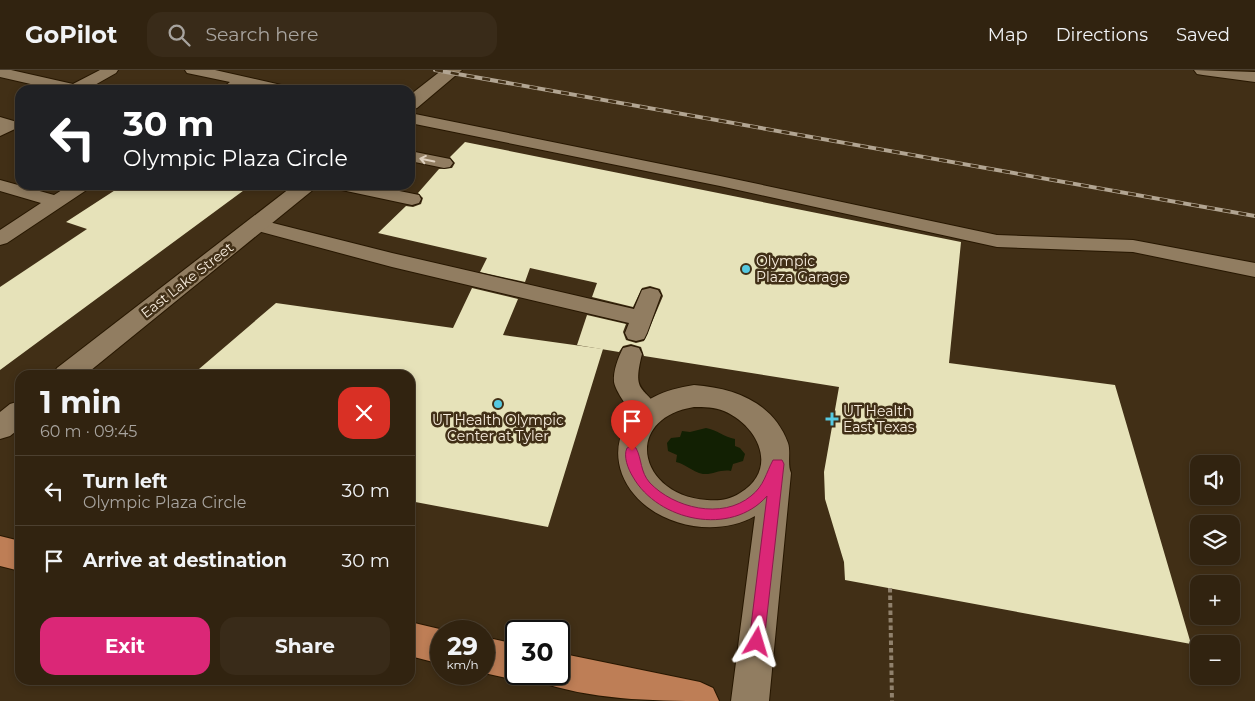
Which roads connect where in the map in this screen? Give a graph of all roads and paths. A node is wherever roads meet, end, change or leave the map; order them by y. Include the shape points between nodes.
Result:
1 (111, 70) edge
2 (192, 70) edge
3 (453, 70) edge
4 (1203, 70) edge
5 (0, 72) edge
6 (1255, 77) edge
7 (243, 80) junction
8 (54, 85) edge
9 (84, 85) edge
10 (236, 85) edge
11 (264, 85) edge
12 (415, 100) edge
13 (415, 119) edge
14 (415, 157) edge
15 (444, 163) dead end
16 (0, 185) edge
17 (15, 189) edge
18 (17, 190) edge
19 (75, 190) edge
20 (301, 190) edge
21 (368, 190) edge
22 (412, 199) dead end
23 (57, 202) junction
24 (257, 225) junction
25 (0, 239) edge
26 (1255, 270) edge
27 (650, 296) dead end
28 (636, 335) junction
29 (73, 370) edge
30 (650, 415) junction
31 (15, 416) edge
32 (0, 428) edge
33 (777, 464) junction
34 (0, 551) edge
35 (15, 555) edge
36 (890, 588) dead end
37 (415, 640) edge
38 (430, 644) edge
39 (570, 673) edge
40 (700, 701) edge
41 (750, 701) edge
42 (892, 701) edge

1 - 9 lane
2 - 7 lane
3 - 12 street
4 - 6 street
5 - 8 lane
7 - 10 lane
7 - 11 lane
13 - 26 lane via 997,240 1133,246
15 -> 14 lane
16 - 17 lane
18 - 23 lane
19 - 23 lane
20 - 24 street, East Lake Street
21 - 22 lane
23 - 25 lane
24 - 28 lane via 392,260
24 - 29 street, East Lake Street
27 - 28 lane
28 - 30 lane via 625,383
30 - 33 street via 675,400 694,396 715,397 734,403 752,413 767,428 775,446
30 - 33 street via 635,434 632,451 635,469 644,486 662,501 684,511 710,514 735,511 756,500 765,490
31 - 32 street
33 - 41 street
34 - 35 main road
36 - 42 path
37 - 38 main road
39 - 40 main road

